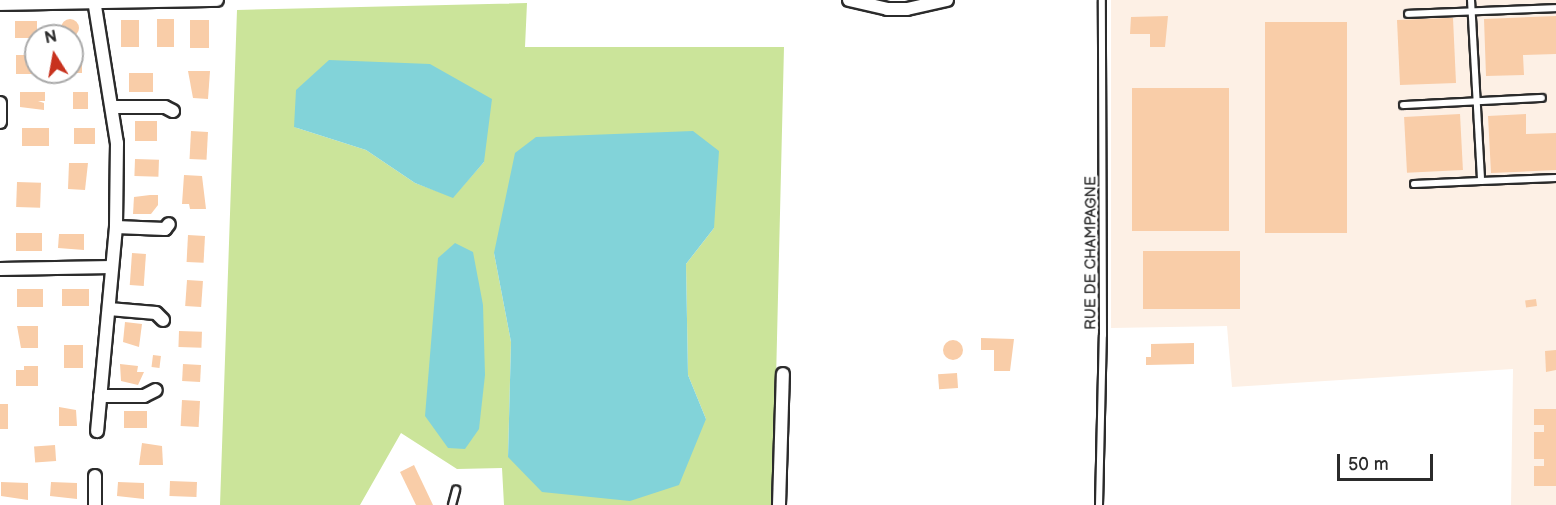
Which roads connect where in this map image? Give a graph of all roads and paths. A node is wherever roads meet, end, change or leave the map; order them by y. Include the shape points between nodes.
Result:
1 (218, 0) edge
2 (849, 0) edge
3 (947, 0) edge
4 (1102, 0) edge
5 (1471, 0) edge
6 (94, 1) edge
7 (0, 4) edge
8 (1556, 8) edge
9 (1472, 12) junction
10 (1408, 14) dead end
11 (1542, 98) dead end
12 (1476, 101) junction
13 (0, 103) edge
14 (1403, 105) dead end
15 (113, 108) junction
16 (173, 111) dead end
17 (0, 122) edge
18 (1556, 178) edge
19 (1481, 181) junction
20 (1413, 184) dead end
21 (169, 224) dead end
22 (116, 226) junction
23 (112, 267) junction
24 (0, 270) edge
25 (109, 309) junction
26 (163, 320) dead end
27 (783, 374) dead end
28 (156, 390) dead end
29 (100, 396) junction
30 (97, 431) dead end
31 (95, 476) dead end
32 (456, 490) dead end
33 (94, 505) edge
34 (452, 505) edge
35 (779, 505) edge
36 (1099, 505) edge

1 - 6 street
2 - 3 street via 897,9
4 - 36 lane, RUE DE CHAMPAGNE
5 - 9 lane
6 - 7 street
6 - 15 street
8 - 9 lane
9 - 10 lane
9 - 12 lane
11 - 12 lane
12 - 14 lane
12 - 19 lane
13 - 17 street
15 - 16 street via 165,107
15 - 22 street via 117,143
18 - 19 lane
19 - 20 lane
21 - 22 street via 165,229
22 - 23 street
23 - 24 street
23 - 25 street
25 - 26 street via 156,313
25 - 29 street
27 - 35 street
28 - 29 street via 144,396
29 - 30 street
31 - 33 street
32 - 34 lane

